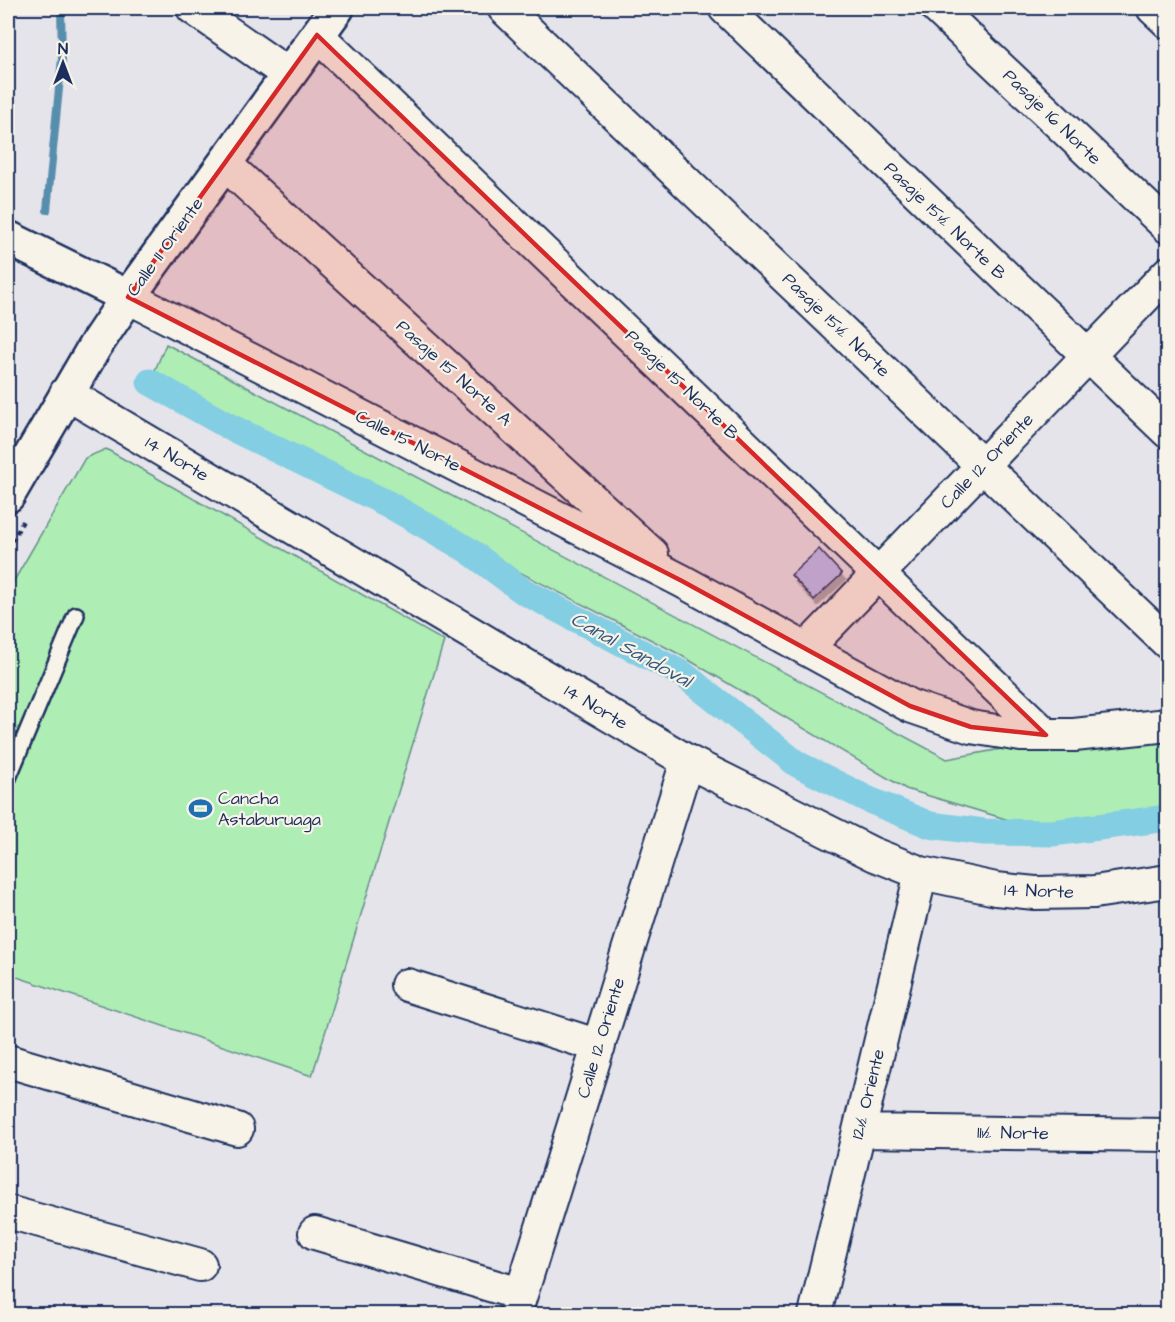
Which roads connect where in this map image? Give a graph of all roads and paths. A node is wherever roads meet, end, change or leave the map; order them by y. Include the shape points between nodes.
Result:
1 (193, 8) edge
2 (337, 8) edge
3 (504, 8) edge
4 (725, 8) edge
5 (937, 8) edge
6 (1153, 8) edge
7 (1167, 22) edge
8 (317, 35) junction
9 (289, 75) junction
10 (225, 165) junction
11 (1167, 227) edge
12 (8, 238) edge
13 (1167, 273) edge
14 (128, 297) junction
15 (1087, 358) junction
16 (66, 393) junction
17 (1167, 432) edge
18 (982, 466) junction
19 (8, 495) edge
20 (878, 574) junction
21 (682, 582) junction
22 (76, 615) dead end
23 (1162, 628) edge
24 (806, 649) junction
25 (1167, 725) edge
26 (1046, 735) junction
27 (687, 761) junction
28 (8, 778) edge
29 (921, 873) junction
30 (1167, 881) edge
31 (407, 985) dead end
32 (599, 1046) junction
33 (8, 1061) edge
34 (237, 1129) dead end
35 (859, 1131) junction
36 (1167, 1135) edge
37 (8, 1212) edge
38 (315, 1233) dead end
39 (200, 1265) dead end
40 (517, 1304) edge
41 (815, 1314) edge

1 - 9 street
2 - 8 main road, Calle 11 Oriente
3 - 18 street, Pasaje 15½ Norte
4 - 15 street, Pasaje 15½ Norte B
5 - 11 street, Pasaje 16 Norte
6 - 7 street
8 - 9 main road, Calle 11 Oriente
8 - 20 street, Pasaje 15 Norte B
9 - 10 main road, Calle 11 Oriente
10 - 14 main road, Calle 11 Oriente
10 - 21 street, Pasaje 15 Norte A
12 - 14 main road, Calle 15 Norte
13 - 15 street, Calle 12 Oriente
14 - 16 main road, Calle 11 Oriente
14 - 21 street, Calle 15 Norte
15 - 17 street, Pasaje 15½ Norte B
15 - 18 street, Calle 12 Oriente
16 - 19 main road, Calle 11 Oriente
16 - 27 street, 14 Norte
18 - 20 street, Calle 12 Oriente
18 - 23 street, Pasaje 15½ Norte
20 - 24 street, Calle 12 Oriente
20 - 26 street, Pasaje 15 Norte B
21 - 24 street, Calle 15 Norte
22 - 28 lane
24 - 26 street, Calle 15 Norte via 910,706 940,718 996,732
25 - 26 street, Calle 15 Norte
27 - 29 street, 14 Norte via 820,829
27 - 32 street, Calle 12 Oriente
29 - 30 street, 14 Norte via 958,883 1035,893 1094,892
29 - 35 street, 12½ Oriente
31 - 32 street
32 - 40 street, Calle 12 Oriente
33 - 34 street
35 - 36 street, 11½ Norte
35 - 41 street, 12½ Oriente
37 - 39 street
38 - 40 street

